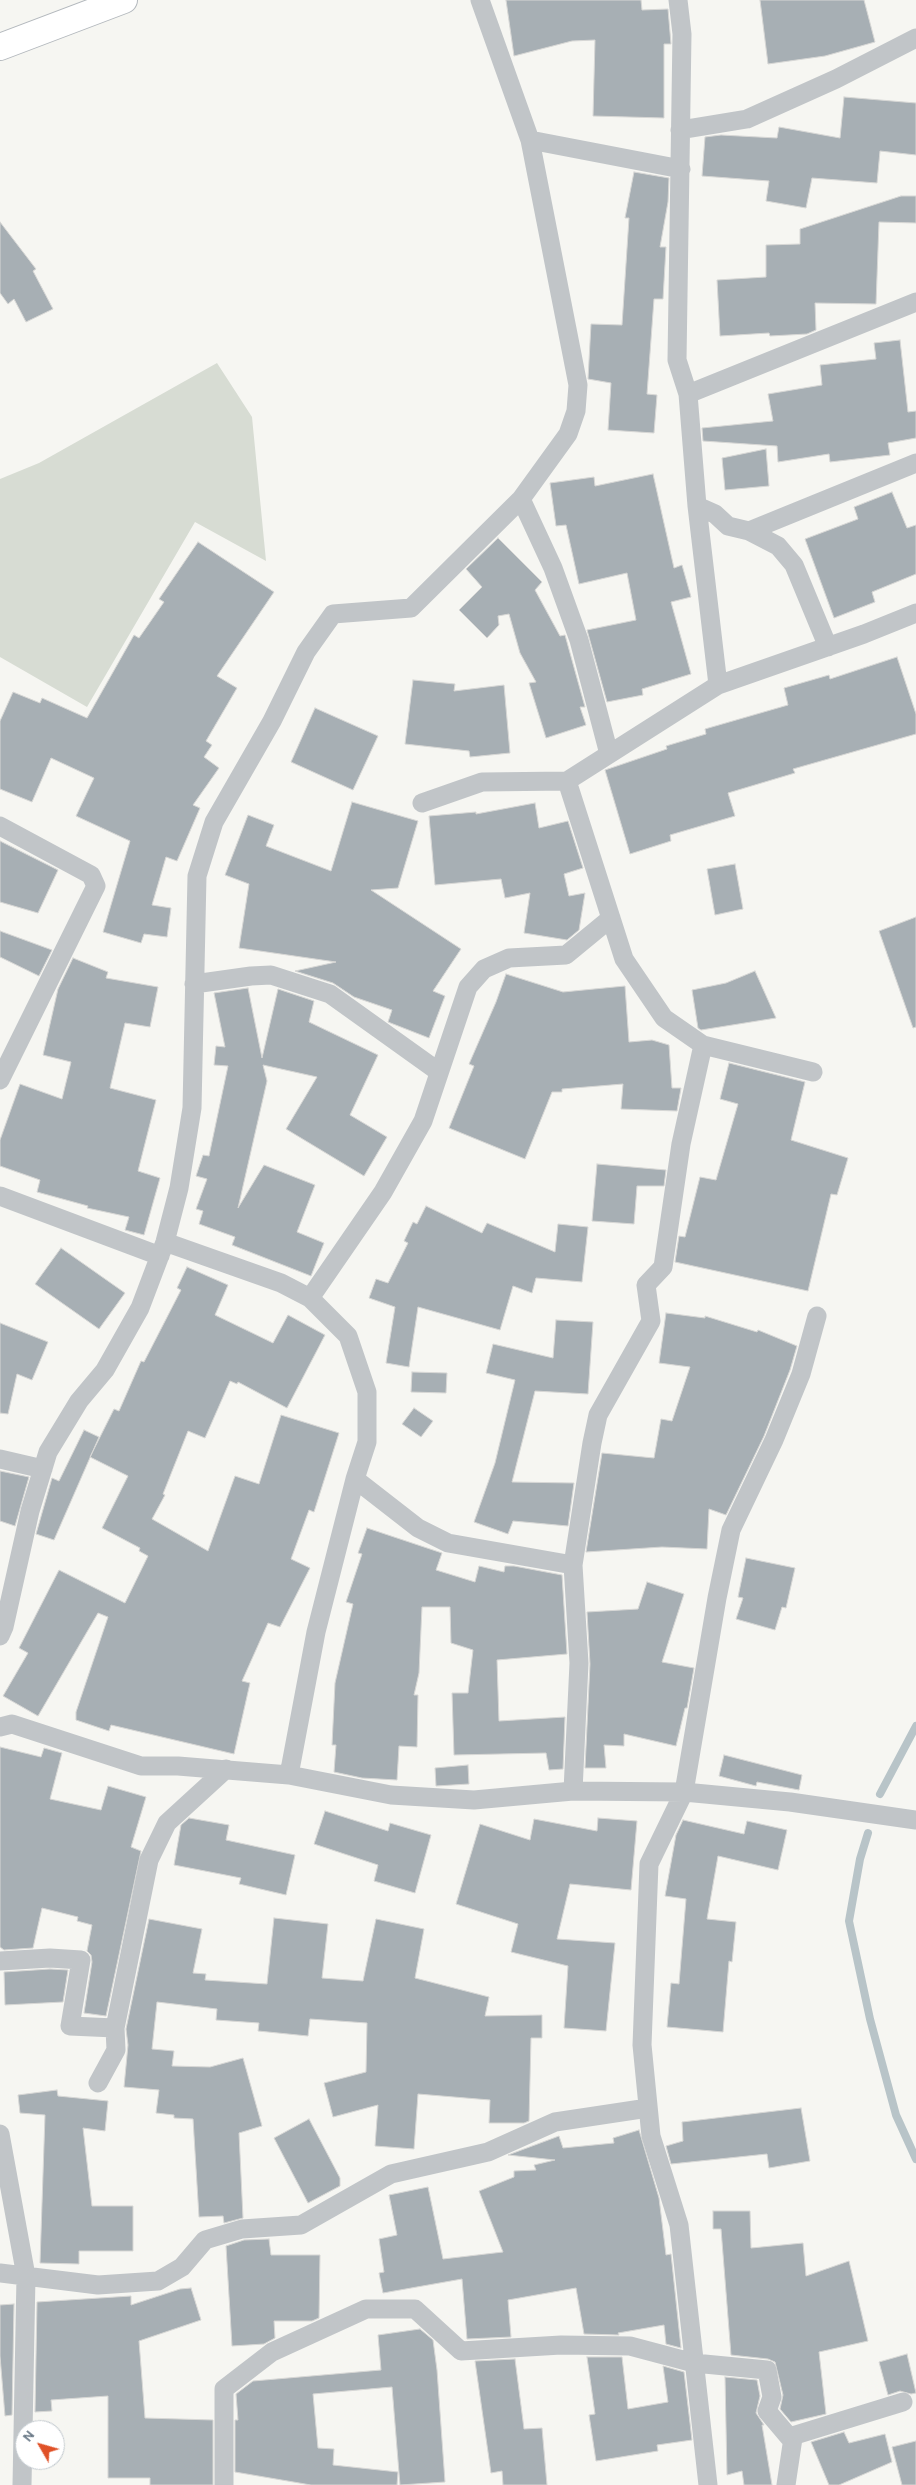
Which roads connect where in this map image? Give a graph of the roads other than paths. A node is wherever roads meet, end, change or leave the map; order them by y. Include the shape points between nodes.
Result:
1 (124, 0) edge
2 (480, 0) edge
3 (678, 0) edge
4 (916, 38) edge
5 (0, 47) edge
6 (680, 130) junction
7 (530, 140) junction
8 (681, 169) junction
9 (916, 302) edge
10 (688, 394) junction
11 (916, 462) edge
12 (521, 499) junction
13 (697, 506) junction
14 (749, 531) junction
15 (916, 613) edge
16 (828, 647) junction
17 (718, 686) junction
18 (609, 754) junction
19 (567, 781) junction
20 (422, 803) dead end
21 (0, 826) edge
22 (610, 918) junction
23 (194, 984) junction
24 (703, 1045) junction
25 (439, 1072) junction
26 (813, 1072) dead end
27 (0, 1080) edge
28 (0, 1196) edge
29 (163, 1249) junction
30 (310, 1298) junction
31 (817, 1316) dead end
32 (0, 1459) edge
33 (43, 1469) junction
34 (355, 1479) junction
35 (573, 1565) junction
36 (0, 1636) edge
37 (0, 1727) edge
38 (226, 1770) junction
39 (289, 1774) junction
40 (573, 1792) junction
41 (684, 1792) junction
42 (916, 1820) edge
43 (0, 1961) edge
44 (115, 2028) junction
45 (98, 2084) dead end
46 (648, 2108) junction
47 (0, 2134) edge
48 (0, 2272) edge
49 (26, 2276) junction
50 (694, 2363) junction
51 (903, 2402) dead end
52 (789, 2437) junction
53 (22, 2485) edge
54 (224, 2485) edge
55 (708, 2485) edge
56 (786, 2485) edge

1 - 5 main road
2 - 7 street
3 - 6 street via 682,34
4 - 6 street via 747,119
6 - 8 street
7 - 8 street
7 - 12 street via 578,385 576,411 568,434
8 - 10 street via 678,360
9 - 10 street
10 - 13 street
11 - 14 street
12 - 18 street via 553,568 578,640
12 - 23 street via 411,608 333,614 306,652 272,721 214,822 197,876
13 - 14 street via 715,514 728,526
13 - 17 street
14 - 16 street via 778,546 794,564
15 - 16 street
16 - 17 street
17 - 18 street
18 - 19 street
19 - 20 street via 482,782
19 - 22 street
21 - 27 street via 91,875 96,886
22 - 24 street via 624,959 664,1018
22 - 25 street via 566,955 509,958 484,969 468,987
23 - 25 street via 271,975 330,994
23 - 29 street via 192,1108 179,1188
24 - 26 street
24 - 35 street via 681,1144 663,1267 646,1285 651,1321 598,1415
25 - 30 street via 423,1121 383,1192
28 - 29 street
29 - 30 street via 282,1283
29 - 33 street via 135,1316 105,1370 79,1401 48,1452
30 - 34 street via 348,1336 367,1392 367,1442
31 - 41 street via 801,1374 731,1530 716,1598
32 - 33 street
33 - 36 street
34 - 35 street via 418,1528 448,1543
34 - 39 street via 316,1632
35 - 40 street via 579,1663
37 - 38 street via 12,1724 141,1766
38 - 39 street
38 - 44 street via 167,1823 149,1860
39 - 40 street via 391,1795 465,1800
40 - 41 street
41 - 42 street via 790,1802
41 - 46 street via 649,1864 642,2045
43 - 44 street via 81,1960 70,2026
44 - 45 street via 116,2050
46 - 49 street via 555,2122 488,2152 391,2174 301,2225 242,2229 205,2240 182,2267 158,2281 98,2284
46 - 50 street via 651,2136 678,2225
47 - 49 street
48 - 49 street
49 - 53 street
50 - 52 street via 767,2370 772,2397 767,2411
50 - 54 street via 630,2346 561,2345 461,2351 415,2309 366,2309 272,2352 224,2389
50 - 55 street
51 - 52 street
52 - 56 street via 792,2438

